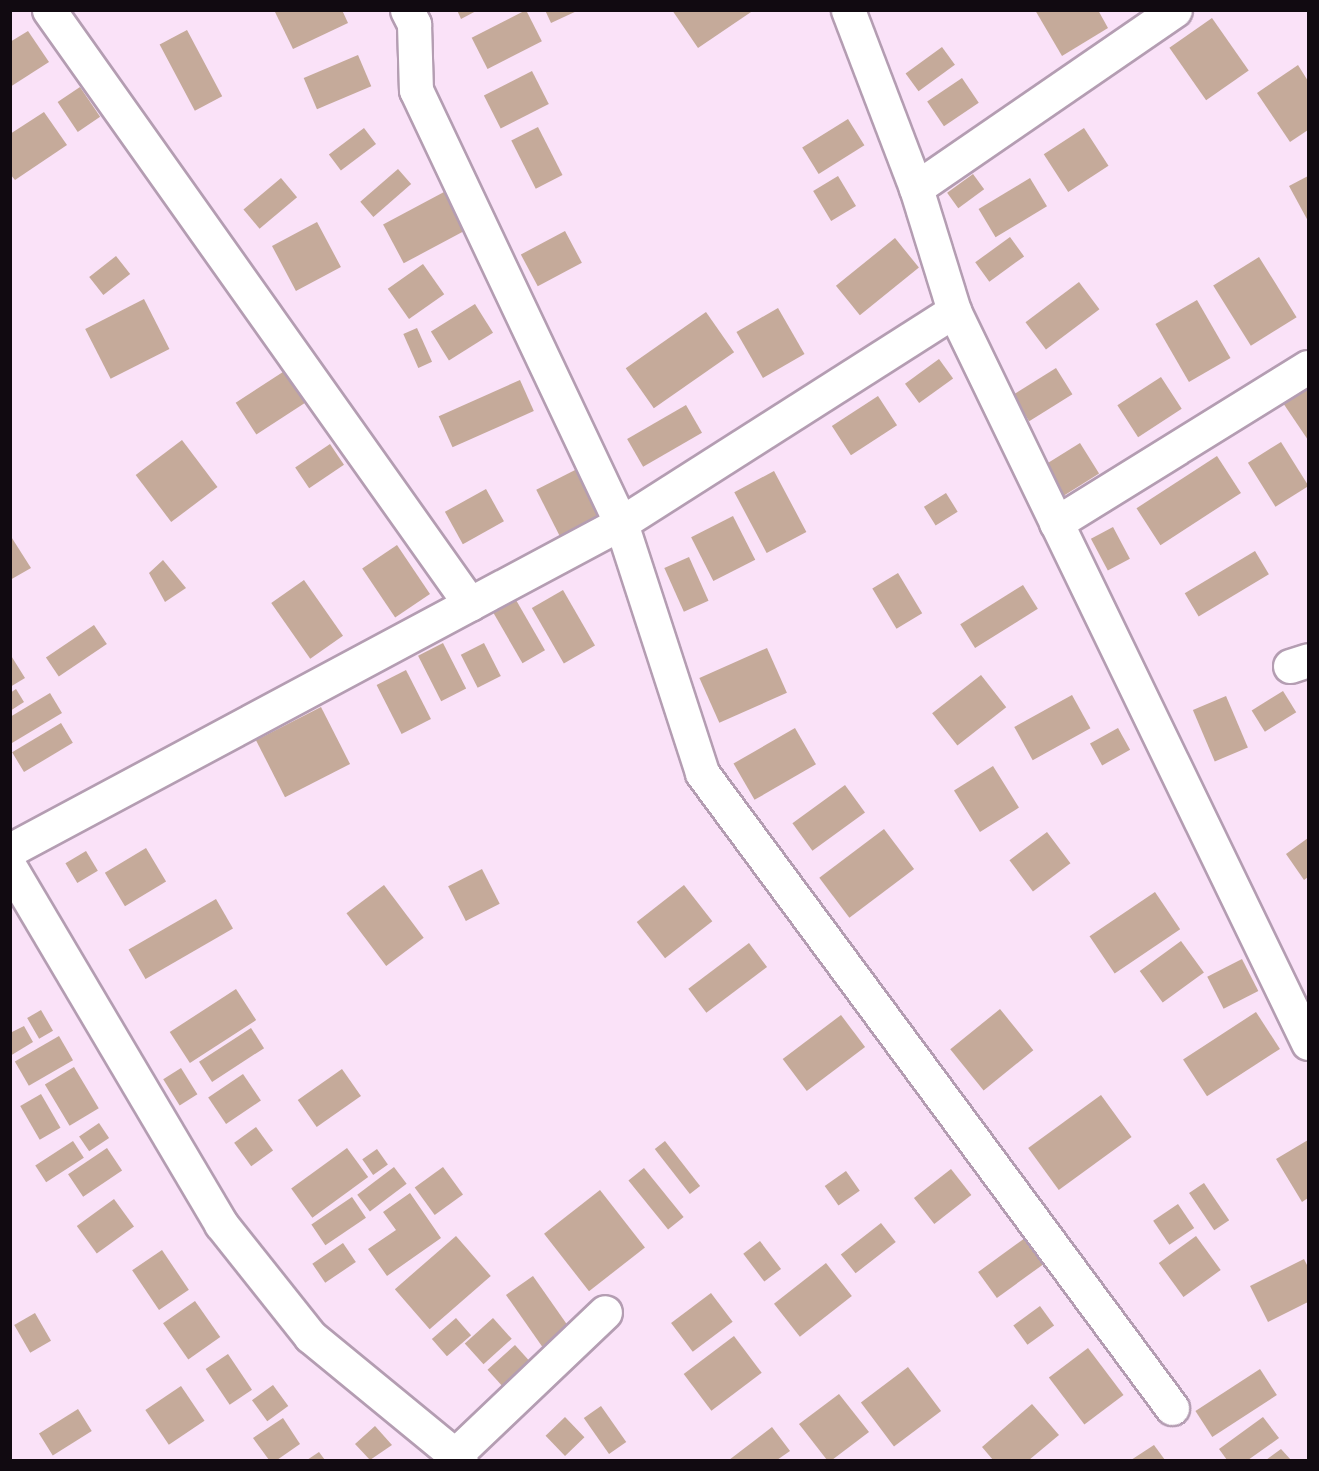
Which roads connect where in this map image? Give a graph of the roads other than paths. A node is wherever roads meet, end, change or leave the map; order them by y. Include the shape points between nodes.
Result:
1 (49, 10) edge
2 (407, 10) edge
3 (848, 10) edge
4 (1175, 10) edge
5 (916, 188) junction
6 (954, 311) junction
7 (1308, 367) edge
8 (621, 523) junction
9 (1056, 523) junction
10 (470, 604) junction
11 (10, 850) edge
12 (10, 867) edge
13 (1308, 1043) edge
14 (605, 1312) dead end
15 (1172, 1408) dead end
16 (458, 1458) edge

1 - 10 street
2 - 8 street via 414,24 416,90
3 - 5 street
4 - 5 street
5 - 6 street
6 - 8 street
6 - 9 street
7 - 9 street
8 - 10 street
8 - 15 street via 702,773
9 - 13 street
10 - 11 street
12 - 16 street via 221,1224 310,1336
14 - 16 street

